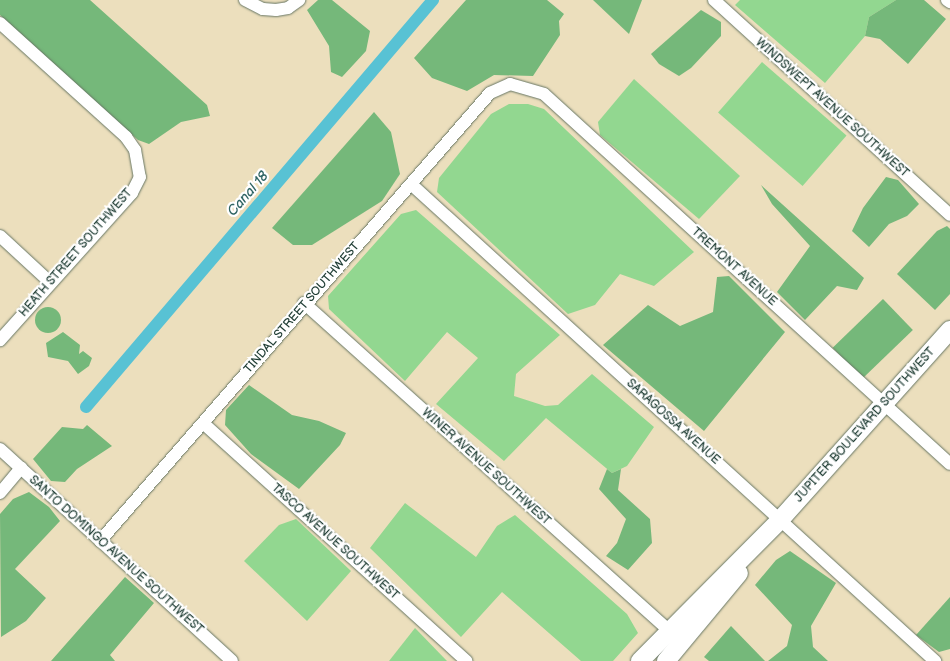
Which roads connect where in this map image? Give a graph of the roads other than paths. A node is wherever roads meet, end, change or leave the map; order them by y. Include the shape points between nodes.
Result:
1 (245, 0) edge
2 (299, 0) edge
3 (714, 0) edge
4 (0, 23) edge
5 (510, 84) joint
6 (411, 184) junction
7 (950, 216) edge
8 (0, 236) edge
9 (51, 283) junction
10 (304, 303) junction
11 (950, 330) edge
12 (0, 340) edge
13 (884, 403) junction
14 (203, 423) junction
15 (0, 449) edge
16 (950, 464) edge
17 (21, 468) junction
18 (0, 493) edge
19 (780, 520) junction
20 (100, 541) junction
21 (669, 630) junction
22 (232, 661) edge
23 (466, 661) edge
24 (640, 661) edge
25 (666, 661) edge
26 (935, 661) edge

1 - 2 street via 263,9 276,10 288,8
3 - 7 street, WINDSWEPT AVENUE SOUTHWEST
4 - 9 street, HEATH STREET SOUTHWEST via 126,137 138,160 140,177 132,193
5 - 6 street, TINDAL STREET SOUTHWEST via 490,92
5 - 13 street, TREMONT AVENUE via 544,94
6 - 10 street, TINDAL STREET SOUTHWEST
6 - 19 street, SARAGOSSA AVENUE
8 - 9 street
9 - 12 street, HEATH STREET SOUTHWEST
10 - 14 street, TINDAL STREET SOUTHWEST
10 - 21 street, WINER AVENUE SOUTHWEST
11 - 13 street, JUPITER BOULEVARD SOUTHWEST
13 - 16 street, TREMONT AVENUE
13 - 19 street, JUPITER BOULEVARD SOUTHWEST
14 - 20 street, TINDAL STREET SOUTHWEST
14 - 23 street, TASCO AVENUE SOUTHWEST
15 - 17 street, SANTO DOMINGO AVENUE SOUTHWEST
17 - 18 street
17 - 20 street, SANTO DOMINGO AVENUE SOUTHWEST
19 - 21 street, JUPITER BOULEVARD SOUTHWEST
19 - 25 street, JUPITER BOULEVARD SOUTHWEST via 718,601
19 - 26 street, SARAGOSSA AVENUE
20 - 22 street, SANTO DOMINGO AVENUE SOUTHWEST
21 - 24 street, JUPITER BOULEVARD SOUTHWEST

